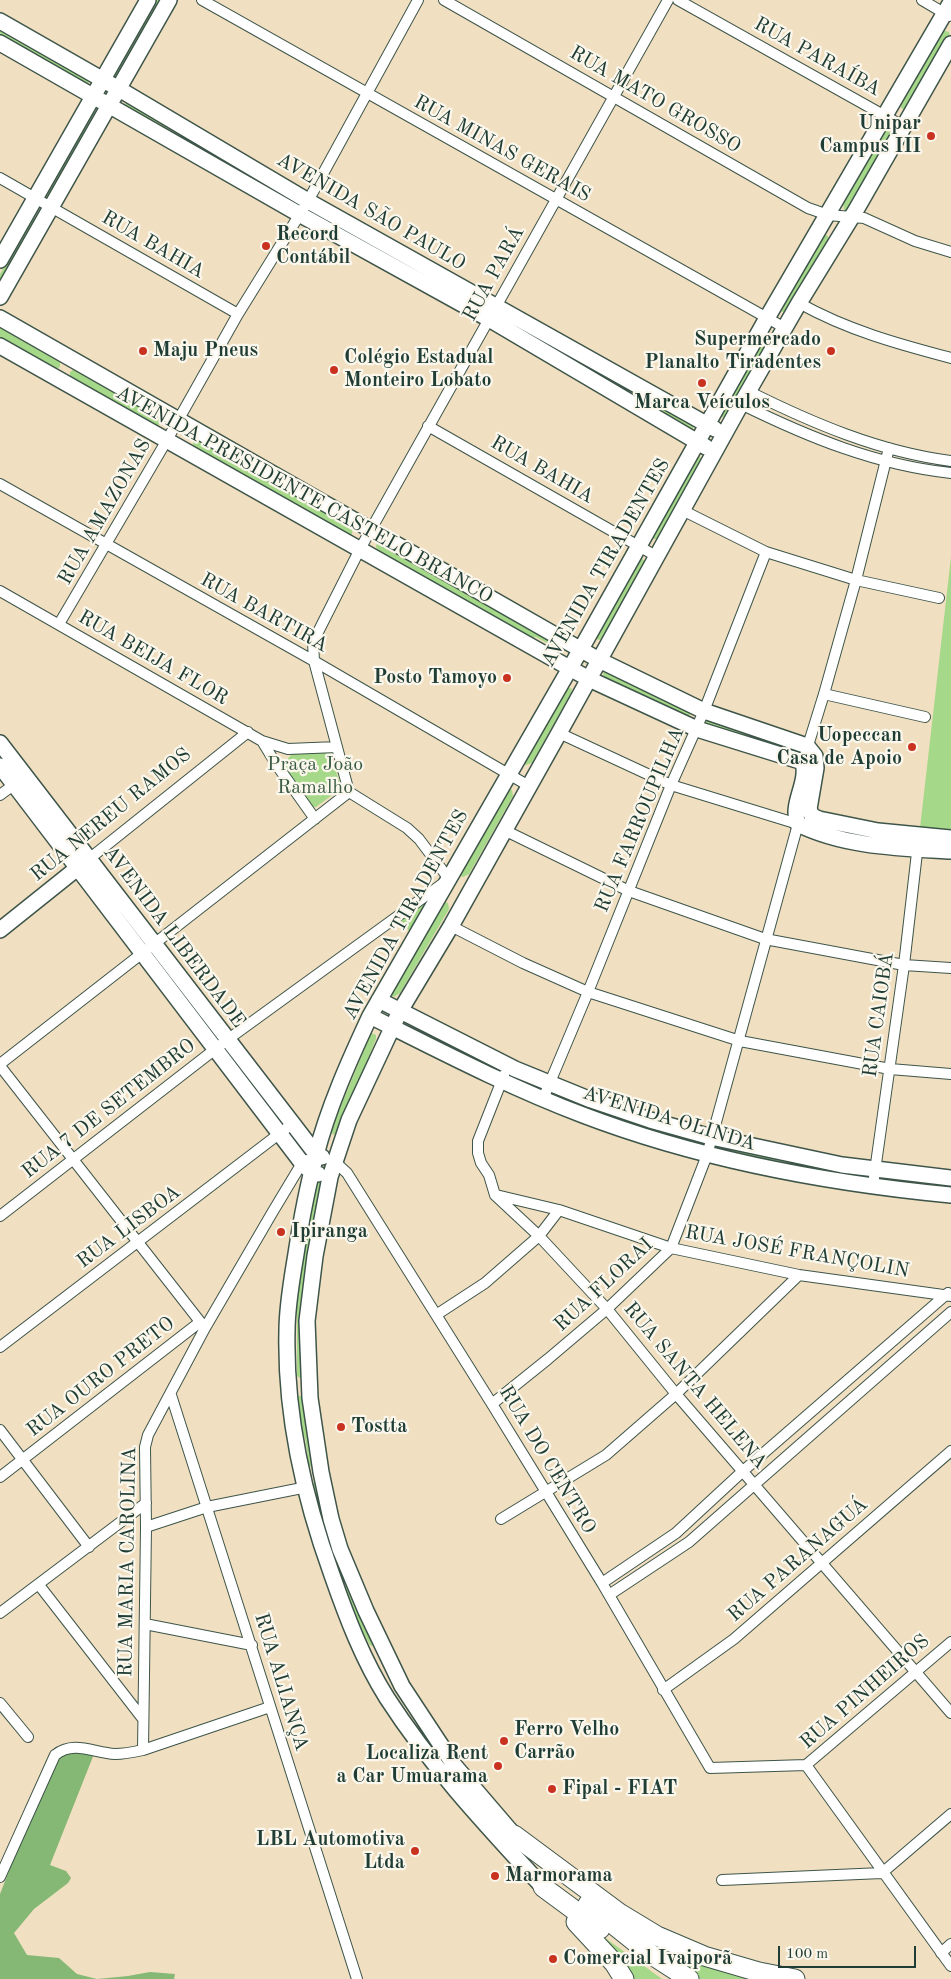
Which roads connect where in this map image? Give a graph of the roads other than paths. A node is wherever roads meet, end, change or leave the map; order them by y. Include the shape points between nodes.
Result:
1 (148, 0) edge
2 (169, 0) edge
3 (202, 0) edge
4 (418, 0) edge
5 (444, 0) edge
6 (668, 0) edge
7 (678, 0) edge
8 (922, 0) edge
9 (949, 10) edge
10 (0, 21) edge
11 (0, 43) edge
12 (951, 44) edge
13 (103, 80) junction
14 (119, 89) junction
15 (367, 93) junction
16 (93, 96) junction
17 (614, 96) junction
18 (110, 105) junction
19 (886, 116) junction
20 (903, 126) junction
21 (0, 178) edge
22 (35, 198) junction
23 (556, 199) junction
24 (308, 201) junction
25 (51, 207) junction
26 (299, 214) junction
27 (828, 215) junction
28 (852, 216) junction
29 (951, 252) edge
30 (0, 260) edge
31 (0, 297) edge
32 (799, 304) junction
33 (492, 312) junction
34 (238, 314) junction
35 (0, 318) edge
36 (767, 318) junction
37 (785, 328) junction
38 (0, 346) edge
39 (951, 358) edge
40 (71, 359) junction
41 (59, 379) junction
42 (745, 398) junction
43 (179, 420) junction
44 (708, 425) junction
45 (428, 426) junction
46 (725, 434) junction
47 (168, 440) junction
48 (698, 442) junction
49 (890, 448) junction
50 (715, 452) junction
51 (886, 461) junction
52 (951, 461) edge
53 (951, 472) edge
54 (0, 484) edge
55 (682, 510) junction
56 (372, 530) junction
57 (106, 545) junction
58 (639, 545) junction
59 (360, 550) junction
60 (766, 552) junction
61 (656, 556) junction
62 (856, 580) junction
63 (1, 593) edge
64 (938, 598) dead end
65 (59, 624) junction
66 (560, 637) junction
67 (581, 649) junction
68 (548, 655) junction
69 (599, 660) junction
70 (314, 661) junction
71 (570, 668) junction
72 (589, 679) junction
73 (824, 694) junction
74 (704, 711) junction
75 (925, 717) dead end
76 (697, 728) junction
77 (248, 732) junction
78 (559, 733) junction
79 (262, 741) junction
80 (0, 743) edge
81 (807, 746) junction
82 (337, 747) junction
83 (288, 749) junction
84 (803, 762) junction
85 (276, 764) junction
86 (0, 766) edge
87 (509, 775) junction
88 (20, 781) junction
89 (671, 785) junction
90 (529, 786) junction
91 (349, 792) junction
92 (0, 796) edge
93 (812, 816) junction
94 (315, 819) junction
95 (798, 824) junction
96 (504, 830) junction
97 (951, 838) edge
98 (918, 842) junction
99 (951, 851) edge
100 (83, 863) junction
101 (449, 879) junction
102 (629, 891) junction
103 (451, 926) junction
104 (0, 930) edge
105 (765, 939) junction
106 (148, 949) junction
107 (904, 965) junction
108 (951, 968) edge
109 (588, 992) junction
110 (379, 1000) junction
111 (400, 1011) junction
112 (370, 1016) junction
113 (391, 1027) junction
114 (740, 1041) junction
115 (221, 1044) junction
116 (0, 1065) edge
117 (508, 1065) junction
118 (890, 1069) junction
119 (951, 1074) edge
120 (501, 1081) junction
121 (551, 1083) junction
122 (543, 1099) junction
123 (292, 1124) junction
124 (280, 1134) junction
125 (711, 1137) junction
126 (316, 1154) junction
127 (707, 1155) junction
128 (73, 1160) junction
129 (335, 1162) junction
130 (307, 1168) junction
131 (876, 1170) junction
132 (348, 1173) junction
133 (330, 1177) junction
134 (951, 1178) edge
135 (873, 1185) junction
136 (495, 1195) junction
137 (951, 1195) edge
138 (559, 1210) junction
139 (0, 1216) edge
140 (539, 1236) junction
141 (137, 1243) junction
142 (671, 1248) junction
143 (800, 1274) junction
144 (949, 1294) edge
145 (607, 1309) junction
146 (951, 1312) edge
147 (436, 1315) junction
148 (202, 1325) junction
149 (0, 1347) edge
150 (309, 1386) junction
151 (289, 1387) junction
152 (676, 1394) junction
153 (171, 1395) junction
154 (492, 1404) junction
155 (0, 1430) edge
156 (951, 1451) edge
157 (24, 1459) junction
158 (743, 1471) junction
159 (321, 1472) junction
160 (0, 1476) edge
161 (305, 1481) junction
162 (754, 1484) junction
163 (545, 1492) junction
164 (146, 1503) junction
165 (207, 1507) junction
166 (501, 1519) dead end
167 (146, 1527) junction
168 (89, 1547) junction
169 (821, 1562) junction
170 (354, 1580) junction
171 (602, 1583) junction
172 (39, 1585) junction
173 (336, 1587) junction
174 (608, 1595) junction
175 (0, 1613) edge
176 (145, 1624) junction
177 (951, 1642) edge
178 (252, 1646) junction
179 (916, 1673) junction
180 (663, 1690) junction
181 (0, 1703) edge
182 (270, 1707) junction
183 (951, 1713) edge
184 (143, 1719) junction
185 (28, 1737) dead end
186 (143, 1750) junction
187 (806, 1765) junction
188 (710, 1768) joint
189 (458, 1783) junction
190 (951, 1814) edge
191 (514, 1835) junction
192 (882, 1873) junction
193 (0, 1877) edge
194 (722, 1880) dead end
195 (543, 1887) junction
196 (951, 1944) edge
197 (941, 1953) junction
198 (951, 1966) edge
199 (357, 1979) edge
200 (624, 1979) edge
201 (670, 1979) edge
202 (689, 1979) edge
203 (795, 1979) edge

1 - 13 main road
2 - 14 main road
3 - 15 street, RUA MINAS GERAIS
4 - 15 street, RUA AMAZONAS
5 - 17 street, RUA MATO GROSSO
6 - 17 street, RUA PARÁ
7 - 19 street, RUA PARAÍBA
8 - 9 street
9 - 19 main road, AVENIDA TIRADENTES
10 - 13 main road, AVENIDA SÃO PAULO
11 - 16 main road, AVENIDA SÃO PAULO
12 - 20 main road, AVENIDA TIRADENTES
13 - 14 main road, AVENIDA SÃO PAULO
13 - 16 main road
14 - 18 main road
14 - 24 main road, AVENIDA SÃO PAULO
15 - 23 street, RUA MINAS GERAIS
15 - 24 street, RUA AMAZONAS
16 - 18 main road, AVENIDA SÃO PAULO
16 - 22 main road
17 - 23 street, RUA PARÁ
17 - 27 street, RUA MATO GROSSO via 808,208
18 - 25 main road
18 - 26 main road, AVENIDA SÃO PAULO
19 - 20 street, RUA PARAÍBA
19 - 27 main road, AVENIDA TIRADENTES
20 - 28 main road, AVENIDA TIRADENTES
21 - 22 street
22 - 25 street, RUA BAHIA
22 - 30 main road
23 - 33 street, RUA PARÁ
23 - 36 street, RUA MINAS GERAIS
24 - 26 street, RUA AMAZONAS
24 - 33 main road, AVENIDA SÃO PAULO
25 - 31 main road
25 - 34 street, RUA BAHIA
26 - 33 main road, AVENIDA SÃO PAULO
26 - 34 street, RUA AMAZONAS
27 - 28 street, RUA MATO GROSSO
27 - 36 main road, AVENIDA TIRADENTES
28 - 29 street, RUA MATO GROSSO
28 - 32 main road, AVENIDA TIRADENTES
32 - 37 main road, AVENIDA TIRADENTES
32 - 39 street via 854,330
33 - 44 main road, AVENIDA SÃO PAULO
33 - 45 street, RUA PARÁ
33 - 48 main road, AVENIDA SÃO PAULO
34 - 43 street, RUA AMAZONAS
35 - 40 main road, AVENIDA PRESIDENTE CASTELO BRANCO
36 - 37 street, RUA MINAS GERAIS
36 - 44 main road, AVENIDA TIRADENTES
37 - 42 main road, AVENIDA TIRADENTES
38 - 41 main road, AVENIDA PRESIDENTE CASTELO BRANCO
40 - 41 main road
40 - 43 main road, AVENIDA PRESIDENTE CASTELO BRANCO
41 - 47 main road, AVENIDA PRESIDENTE CASTELO BRANCO
42 - 46 main road, AVENIDA TIRADENTES
42 - 49 street
42 - 51 street via 784,425 829,444
43 - 47 street, RUA AMAZONAS
43 - 56 main road, AVENIDA PRESIDENTE CASTELO BRANCO
44 - 46 main road, AVENIDA SÃO PAULO
44 - 48 main road, AVENIDA TIRADENTES
45 - 56 street, RUA PARÁ
45 - 58 street, RUA BAHIA
46 - 50 main road, AVENIDA TIRADENTES
47 - 57 street, RUA AMAZONAS
47 - 59 main road, AVENIDA PRESIDENTE CASTELO BRANCO
48 - 50 main road, AVENIDA SÃO PAULO
48 - 58 main road, AVENIDA TIRADENTES
49 - 51 street
49 - 52 street
50 - 55 main road, AVENIDA TIRADENTES
51 - 53 street
51 - 62 street
54 - 57 street, RUA BARTIRA
55 - 60 street
55 - 61 main road, AVENIDA TIRADENTES
56 - 59 street, RUA PARÁ
56 - 66 main road, AVENIDA PRESIDENTE CASTELO BRANCO
57 - 65 street, RUA AMAZONAS
57 - 70 street, RUA BARTIRA
58 - 61 street, RUA BAHIA
58 - 67 main road, AVENIDA TIRADENTES
59 - 68 main road, AVENIDA PRESIDENTE CASTELO BRANCO
59 - 70 street, RUA PARÁ via 313,642
60 - 62 street
60 - 74 street, RUA FARROUPILHA
61 - 69 main road, AVENIDA TIRADENTES
62 - 64 street
62 - 73 street
63 - 65 street, RUA BEIJA FLOR
65 - 77 street, RUA BEIJA FLOR
66 - 67 main road, AVENIDA PRESIDENTE CASTELO BRANCO
66 - 68 main road via 560,650
67 - 69 main road, AVENIDA PRESIDENTE CASTELO BRANCO
67 - 71 main road, AVENIDA TIRADENTES
68 - 71 main road, AVENIDA PRESIDENTE CASTELO BRANCO
69 - 72 main road, AVENIDA TIRADENTES
69 - 74 main road, AVENIDA PRESIDENTE CASTELO BRANCO
70 - 82 street, RUA PARÁ
70 - 87 street, RUA BARTIRA
71 - 72 main road, AVENIDA PRESIDENTE CASTELO BRANCO
71 - 87 main road, AVENIDA TIRADENTES
72 - 76 main road, AVENIDA PRESIDENTE CASTELO BRANCO
72 - 78 main road, AVENIDA TIRADENTES
73 - 75 street
73 - 81 street
74 - 76 street, RUA FARROUPILHA
74 - 81 main road, AVENIDA PRESIDENTE CASTELO BRANCO
76 - 84 main road, AVENIDA PRESIDENTE CASTELO BRANCO
76 - 89 street, RUA FARROUPILHA
77 - 79 street, RUA BEIJA FLOR
77 - 100 street, RUA NEREU RAMOS
78 - 89 street
78 - 90 main road, AVENIDA TIRADENTES
79 - 83 street, RUA BEIJA FLOR
79 - 85 street, RUA BEIJA FLOR
80 - 88 main road, AVENIDA LIBERDADE
81 - 84 street
81 - 93 main road via 815,756 816,768 809,809
82 - 83 street, RUA BEIJA FLOR
82 - 91 street, RUA PARÁ
83 - 85 street
84 - 95 main road via 805,770 796,808
85 - 94 street, RUA BEIJA FLOR
86 - 88 main road, AVENIDA LIBERDADE
87 - 90 street, RUA BARTIRA
87 - 101 main road, AVENIDA TIRADENTES
88 - 92 street
88 - 100 main road, AVENIDA LIBERDADE
89 - 95 street
89 - 102 street, RUA FARROUPILHA
90 - 96 main road, AVENIDA TIRADENTES
91 - 94 street
91 - 101 street via 407,828
93 - 95 street
93 - 98 main road
94 - 106 street
95 - 98 main road via 812,831 885,846
95 - 105 street, RUA FLORAI
96 - 102 street
96 - 103 main road, AVENIDA TIRADENTES
97 - 98 main road
98 - 99 main road
98 - 107 street, RUA CAIOBÁ
100 - 104 main road, RUA NEREU RAMOS
100 - 106 main road, AVENIDA LIBERDADE
101 - 110 main road, AVENIDA TIRADENTES
101 - 115 street, RUA 7 DE SETEMBRO
102 - 105 street
102 - 109 street, RUA FARROUPILHA
103 - 109 street
103 - 111 main road, AVENIDA TIRADENTES
105 - 107 street
105 - 114 street, RUA FLORAI
106 - 115 main road, AVENIDA LIBERDADE
106 - 116 street
107 - 108 street
107 - 118 street, RUA CAIOBÁ
109 - 114 street
109 - 121 street, RUA FARROUPILHA
110 - 111 main road, AVENIDA OLINDA
110 - 112 main road, AVENIDA TIRADENTES
111 - 113 main road, AVENIDA TIRADENTES
111 - 117 main road, AVENIDA OLINDA
112 - 113 main road, AVENIDA OLINDA
112 - 126 main road, AVENIDA TIRADENTES
113 - 120 main road, AVENIDA OLINDA
113 - 129 main road, AVENIDA TIRADENTES via 349,1120
114 - 118 street
114 - 125 street, RUA FLORAI
115 - 123 main road, AVENIDA LIBERDADE
115 - 124 main road, AVENIDA LIBERDADE
115 - 128 street, RUA 7 DE SETEMBRO
116 - 128 street
117 - 120 street, RUA SANTA HELENA
117 - 121 main road, AVENIDA OLINDA
118 - 119 street
118 - 131 street, RUA CAIOBÁ
120 - 122 main road, AVENIDA OLINDA
120 - 136 street, RUA SANTA HELENA via 478,1142 480,1158
121 - 122 street, RUA FARROUPILHA
121 - 125 main road, AVENIDA OLINDA via 620,1111
122 - 127 main road, AVENIDA OLINDA via 639,1135
123 - 124 street, RUA LISBOA
123 - 126 main road, AVENIDA LIBERDADE
124 - 130 main road, AVENIDA LIBERDADE
124 - 141 street, RUA LISBOA
125 - 127 street, RUA FLORAI
125 - 131 main road, AVENIDA OLINDA
126 - 129 main road
126 - 130 main road, AVENIDA TIRADENTES
127 - 135 main road, AVENIDA OLINDA via 814,1178
127 - 142 street, RUA FLORAI
128 - 139 street, RUA 7 DE SETEMBRO
128 - 141 street
129 - 132 street, RUA DO CENTRO
129 - 133 main road, AVENIDA TIRADENTES
130 - 133 main road
130 - 148 street, RUA MARIA CAROLINA via 272,1213
130 - 151 main road, AVENIDA TIRADENTES via 289,1299
131 - 134 main road, AVENIDA OLINDA
131 - 135 street, RUA CAIOBÁ
132 - 133 street
132 - 147 street, RUA DO CENTRO
133 - 150 main road, AVENIDA TIRADENTES via 310,1288 307,1321
135 - 137 main road, AVENIDA OLINDA
136 - 138 street, RUA JOSÉ FRANÇOLIN
136 - 140 street, RUA SANTA HELENA
138 - 140 street
138 - 142 street, RUA JOSÉ FRANÇOLIN
140 - 145 street, RUA SANTA HELENA
140 - 147 street via 485,1283
141 - 148 street
141 - 149 street, RUA LISBOA
142 - 143 street, RUA JOSÉ FRANÇOLIN
142 - 145 street, RUA FLORAI
143 - 144 street, RUA JOSÉ FRANÇOLIN
143 - 152 street
144 - 158 street
145 - 152 street, RUA SANTA HELENA
145 - 154 street, RUA FLORAI
146 - 162 street
147 - 154 street, RUA DO CENTRO
148 - 153 street, RUA MARIA CAROLINA
148 - 157 street, RUA OURO PRETO
150 - 151 main road
150 - 159 main road, AVENIDA TIRADENTES
151 - 161 main road, AVENIDA TIRADENTES
152 - 158 street, RUA SANTA HELENA
152 - 163 street via 606,1455
153 - 164 street, RUA MARIA CAROLINA via 148,1435 145,1447
153 - 165 street, RUA ALIANÇA
154 - 163 street, RUA DO CENTRO
155 - 157 street
156 - 169 street, RUA PARANAGUÁ
157 - 160 street, RUA OURO PRETO
157 - 168 street
158 - 162 street, RUA SANTA HELENA
158 - 171 street via 676,1533
159 - 161 main road
159 - 170 main road, AVENIDA TIRADENTES via 331,1519
161 - 165 street
161 - 173 main road, AVENIDA TIRADENTES via 317,1534
162 - 169 street, RUA SANTA HELENA
162 - 174 street via 689,1542
163 - 166 street
163 - 171 street, RUA DO CENTRO
164 - 167 street, RUA MARIA CAROLINA
164 - 168 street
165 - 167 street
165 - 178 street, RUA ALIANÇA
167 - 176 street, RUA MARIA CAROLINA
168 - 172 street
169 - 179 street, RUA SANTA HELENA
169 - 180 street, RUA PARANAGUÁ via 734,1639
170 - 173 main road
170 - 189 main road, AVENIDA TIRADENTES via 383,1649
171 - 174 street, RUA DO CENTRO
172 - 175 street
172 - 184 street
173 - 189 main road, AVENIDA TIRADENTES via 379,1684 414,1738
174 - 180 street, RUA DO CENTRO
176 - 178 street
176 - 184 street, RUA MARIA CAROLINA
177 - 179 street, RUA PINHEIROS
178 - 182 street, RUA ALIANÇA
179 - 183 street, RUA SANTA HELENA
179 - 187 street, RUA PINHEIROS
180 - 188 street, RUA DO CENTRO
181 - 185 street
182 - 186 street
182 - 199 street, RUA ALIANÇA
184 - 186 street, RUA MARIA CAROLINA
186 - 193 street via 114,1754 73,1747 62,1749 55,1755
187 - 188 street, RUA PINHEIROS
187 - 192 street
189 - 191 main road, AVENIDA TIRADENTES
189 - 195 main road, AVENIDA TIRADENTES
190 - 192 street
191 - 202 highway via 609,1922
191 - 203 highway via 610,1907 657,1936 729,1964
192 - 194 street
192 - 197 street
195 - 200 highway via 614,1963
195 - 201 highway
196 - 197 street
197 - 198 street

